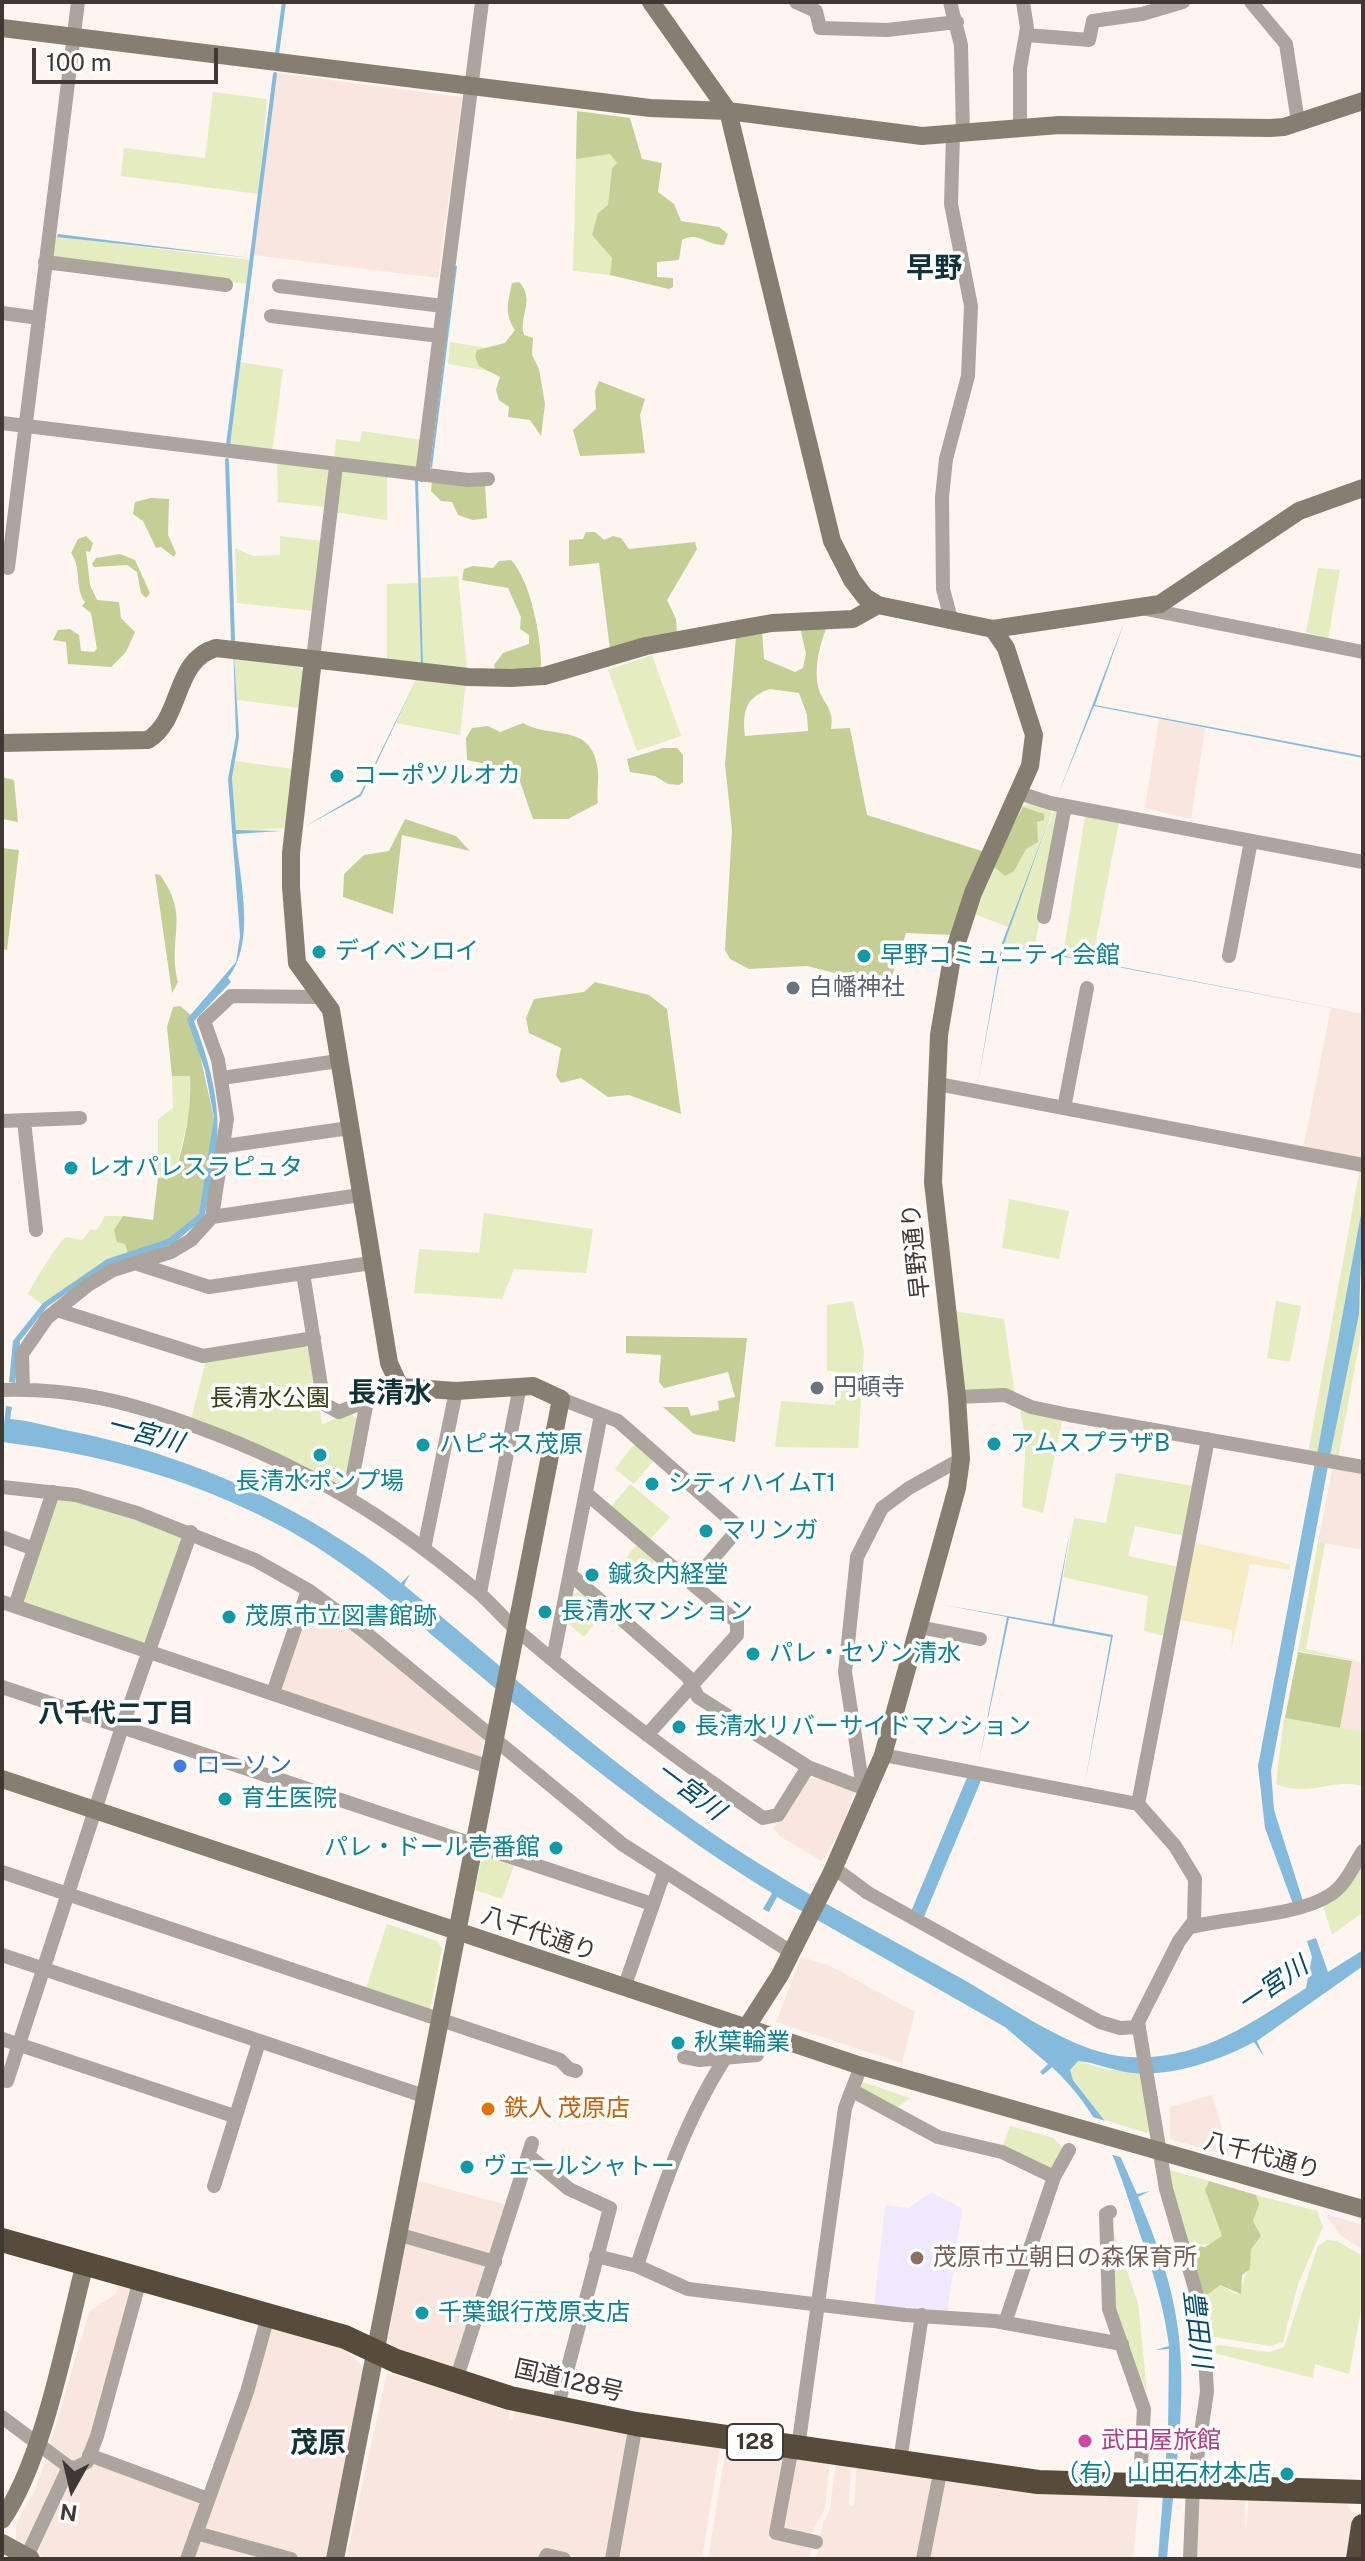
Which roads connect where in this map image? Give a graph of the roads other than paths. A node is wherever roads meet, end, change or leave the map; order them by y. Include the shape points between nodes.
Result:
1 (78, 2) edge
2 (482, 2) edge
3 (651, 2) edge
4 (796, 2) edge
5 (950, 2) edge
6 (1023, 2) edge
7 (1183, 2) edge
8 (1251, 2) edge
9 (957, 22) junction
10 (2, 28) edge
11 (1027, 35) junction
12 (74, 37) junction
13 (472, 86) junction
14 (1363, 101) edge
15 (728, 111) junction
16 (1298, 122) junction
17 (1020, 126) junction
18 (958, 135) junction
19 (45, 262) junction
20 (226, 285) dead end
21 (279, 286) dead end
22 (443, 306) junction
23 (2, 313) edge
24 (271, 316) dead end
25 (39, 318) junction
26 (440, 336) junction
27 (2, 423) edge
28 (26, 426) junction
29 (336, 466) junction
30 (422, 475) junction
31 (488, 479) dead end
32 (1363, 488) edge
33 (8, 568) dead end
34 (878, 605) junction
35 (1146, 609) junction
36 (951, 619) junction
37 (993, 629) junction
38 (1363, 652) edge
39 (313, 659) junction
40 (2, 743) edge
41 (1019, 793) junction
42 (1065, 806) junction
43 (1251, 841) junction
44 (1363, 862) edge
45 (1044, 917) dead end
46 (1229, 956) dead end
47 (1087, 988) dead end
48 (320, 997) junction
49 (338, 1061) junction
50 (222, 1078) junction
51 (938, 1084) junction
52 (1064, 1108) junction
53 (80, 1118) dead end
54 (2, 1121) edge
55 (24, 1121) junction
56 (349, 1128) junction
57 (225, 1146) junction
58 (1363, 1165) edge
59 (360, 1195) junction
60 (212, 1217) junction
61 (36, 1230) dead end
62 (371, 1263) junction
63 (138, 1264) junction
64 (303, 1273) junction
65 (63, 1302) junction
66 (314, 1338) junction
67 (520, 1386) junction
68 (400, 1387) junction
69 (23, 1389) junction
70 (2, 1390) edge
71 (456, 1391) junction
72 (957, 1397) junction
73 (561, 1399) junction
74 (367, 1401) junction
75 (601, 1415) junction
76 (1208, 1439) junction
77 (961, 1459) junction
78 (1363, 1467) edge
79 (2, 1487) edge
80 (53, 1492) junction
81 (587, 1494) junction
82 (349, 1496) junction
83 (191, 1532) junction
84 (2, 1537) edge
85 (34, 1549) junction
86 (424, 1549) junction
87 (570, 1574) junction
88 (692, 1583) junction
89 (308, 1590) junction
90 (480, 1593) junction
91 (8, 1604) edge
92 (919, 1627) junction
93 (515, 1635) junction
94 (980, 1639) dead end
95 (148, 1652) junction
96 (553, 1659) junction
97 (691, 1686) junction
98 (2, 1687) edge
99 (273, 1693) junction
100 (122, 1727) junction
101 (495, 1735) junction
102 (647, 1735) junction
103 (883, 1755) junction
104 (489, 1767) junction
105 (808, 1767) junction
106 (2, 1779) edge
107 (868, 1790) junction
108 (1138, 1804) junction
109 (95, 1811) junction
110 (474, 1844) junction
111 (1363, 1851) edge
112 (833, 1870) junction
113 (2, 1872) edge
114 (664, 1873) junction
115 (68, 1894) junction
116 (652, 1904) junction
117 (1191, 1927) junction
118 (457, 1931) junction
119 (793, 1947) junction
120 (2, 1955) edge
121 (42, 1969) junction
122 (624, 1988) junction
123 (440, 2019) junction
124 (746, 2028) junction
125 (1139, 2029) junction
126 (9, 2041) edge
127 (259, 2042) junction
128 (757, 2055) dead end
129 (684, 2057) dead end
130 (726, 2057) junction
131 (861, 2066) junction
132 (576, 2071) dead end
133 (7, 2081) dead end
134 (853, 2091) junction
135 (424, 2096) junction
136 (234, 2116) junction
137 (1069, 2150) dead end
138 (1154, 2151) junction
139 (1054, 2177) junction
140 (214, 2186) dead end
141 (1363, 2209) edge
142 (1110, 2212) dead end
143 (397, 2234) junction
144 (2, 2240) edge
145 (596, 2256) junction
146 (495, 2262) junction
147 (85, 2263) junction
148 (637, 2266) junction
149 (140, 2280) junction
150 (817, 2305) junction
151 (922, 2315) junction
152 (268, 2316) junction
153 (1005, 2323) junction
154 (1122, 2344) junction
155 (376, 2352) junction
156 (456, 2380) junction
157 (557, 2409) junction
158 (2, 2417) edge
159 (636, 2424) junction
160 (36, 2441) junction
161 (795, 2448) junction
162 (89, 2455) junction
163 (900, 2461) junction
164 (69, 2467) junction
165 (941, 2468) junction
166 (1143, 2483) junction
167 (1192, 2485) junction
168 (1363, 2492) edge
169 (208, 2499) junction
170 (2, 2520) edge
171 (1363, 2526) edge
172 (196, 2533) junction
173 (816, 2542) dead end
174 (2, 2543) edge
175 (29, 2558) edge
176 (187, 2559) edge
177 (291, 2559) edge
178 (335, 2559) edge
179 (545, 2559) edge
180 (564, 2559) edge
181 (612, 2559) edge
182 (923, 2559) edge
183 (1190, 2559) edge
184 (1358, 2559) edge

1 - 12 street
2 - 13 street
3 - 15 street
4 - 9 street via 816,11 820,28 887,30
5 - 9 street
6 - 11 street
7 - 11 street via 1093,21 1089,40
8 - 16 street via 1286,44
9 - 18 street
10 - 12 street
11 - 17 street via 1020,68
12 - 13 street
12 - 19 street
13 - 15 street via 650,108
13 - 22 street
14 - 16 street
15 - 18 street via 922,136
15 - 34 street via 832,541 852,580
16 - 17 street via 1270,128
17 - 18 street
18 - 36 street via 951,204 971,306 968,376 946,459 942,497 943,589
19 - 20 street
19 - 25 street
21 - 22 street
22 - 26 street
23 - 25 street
24 - 26 street
25 - 28 street
26 - 30 street
27 - 28 street
28 - 29 street
28 - 33 street
29 - 30 street
29 - 39 street
30 - 31 street
32 - 35 street via 1299,511 1175,597
34 - 36 street
34 - 39 street via 853,619 772,623 646,646 544,676 468,677
35 - 37 street
35 - 38 street
36 - 37 street
37 - 41 street, 早野通り via 1006,648 1034,735
39 - 40 street via 216,648 196,658 168,719 148,740
39 - 48 street via 291,887 297,963
41 - 42 street
41 - 51 street, 早野通り via 973,893 952,958 939,1035
42 - 43 street
42 - 45 street
43 - 44 street
43 - 46 street
47 - 52 street
48 - 49 street via 331,1010
48 - 50 street via 231,996 199,1017
49 - 50 street
49 - 56 street
50 - 57 street
51 - 52 street
51 - 72 street, 早野通り via 935,1223
52 - 58 street
53 - 55 street
54 - 55 street
55 - 61 street
56 - 57 street
56 - 59 street
57 - 60 street
59 - 60 street
59 - 62 street
60 - 63 street via 191,1240
62 - 64 street
62 - 68 street via 385,1350
63 - 64 street via 209,1287
63 - 65 street via 113,1270
64 - 66 street
65 - 66 street via 203,1356
65 - 69 street via 28,1336 22,1354
66 - 74 street via 324,1404 339,1412
67 - 71 street
67 - 73 street
67 - 90 street
68 - 71 street
68 - 74 street
69 - 70 street
69 - 82 street via 137,1404 284,1460
71 - 86 street
72 - 76 street via 1005,1395 1031,1407
72 - 77 street, 早野通り
73 - 75 street
73 - 93 street
74 - 82 street
75 - 81 street
75 - 88 street via 618,1421 734,1523 734,1534
76 - 78 street
76 - 108 street
77 - 92 street, 早野通り
77 - 107 street via 882,1508 857,1557 845,1672 861,1775
79 - 80 street
80 - 83 street via 101,1501
80 - 85 street
81 - 87 street
81 - 88 street
82 - 86 street
83 - 89 street
83 - 95 street
84 - 85 street
85 - 91 street
86 - 90 street
87 - 96 street
87 - 97 street via 688,1677
88 - 97 street via 737,1622 737,1635
89 - 99 street
89 - 101 street
90 - 93 street
91 - 95 street
92 - 94 street
92 - 103 street, 早野通り
93 - 96 street
93 - 101 street
95 - 99 street
95 - 100 street
96 - 102 street
97 - 102 street
97 - 105 street via 698,1697
98 - 100 street
99 - 104 street
100 - 109 street
100 - 110 street
101 - 104 street
101 - 114 street
102 - 105 street via 763,1818 778,1815
103 - 107 street, 早野通り
103 - 108 street
104 - 110 street
105 - 107 street
106 - 109 street, 八千代通り
107 - 112 street, 早野通り
108 - 117 street via 1194,1874
109 - 115 street
109 - 118 street, 八千代通り
110 - 116 street
110 - 118 street
111 - 117 street via 1329,1896
112 - 119 street, 早野通り
112 - 125 street via 1100,2022
113 - 115 street
114 - 116 street
114 - 119 street
115 - 121 street
115 - 123 street
116 - 122 street
117 - 125 street via 1142,2009
118 - 122 street, 八千代通り
118 - 123 street
119 - 124 street
120 - 121 street
121 - 126 street
121 - 127 street
122 - 124 street, 八千代通り
123 - 132 street via 560,2060
123 - 135 street
124 - 130 street
124 - 131 street, 八千代通り
125 - 138 street
126 - 133 street
126 - 136 street
127 - 135 street
127 - 136 street
128 - 130 street
129 - 130 street
130 - 148 street via 671,2160
131 - 134 street
131 - 138 street, 八千代通り
134 - 139 street via 938,2137 1002,2152
134 - 150 street via 845,2108
135 - 143 street
136 - 140 street
137 - 139 street
138 - 141 street, 八千代通り
138 - 167 street via 1196,2292 1204,2340 1207,2392
139 - 153 street
142 - 154 street via 1108,2303
143 - 146 street
143 - 155 street
144 - 147 highway, 国道128号 / 128
145 - 146 street via 610,2208 569,2189 531,2150
145 - 148 street
145 - 157 street
146 - 156 street
147 - 149 highway, 国道128号 / 128
147 - 160 street
148 - 150 street via 688,2289
149 - 152 highway, 国道128号 / 128
149 - 162 street
150 - 151 street
150 - 161 street
151 - 153 street
151 - 163 street
152 - 155 highway, 国道128号 / 128 via 345,2337
152 - 169 street
153 - 154 street
154 - 166 street via 1144,2409
155 - 156 highway, 国道128号 / 128
155 - 178 street
156 - 157 highway, 国道128号 / 128
157 - 159 highway, 国道128号 / 128
158 - 160 street
159 - 161 highway, 国道128号 / 128
159 - 181 street
160 - 164 street
160 - 170 street via 21,2488
161 - 163 highway, 国道128号 / 128
161 - 173 street via 776,2533
162 - 164 street via 81,2466
162 - 169 street
163 - 165 highway, 国道128号 / 128
164 - 175 street
165 - 166 highway, 国道128号 / 128 via 1038,2482
165 - 182 street
166 - 167 highway, 国道128号 / 128
167 - 168 highway, 国道128号 / 128
167 - 183 street
169 - 172 street
171 - 184 highway
172 - 176 street
172 - 177 street
174 - 175 street
179 - 180 street

